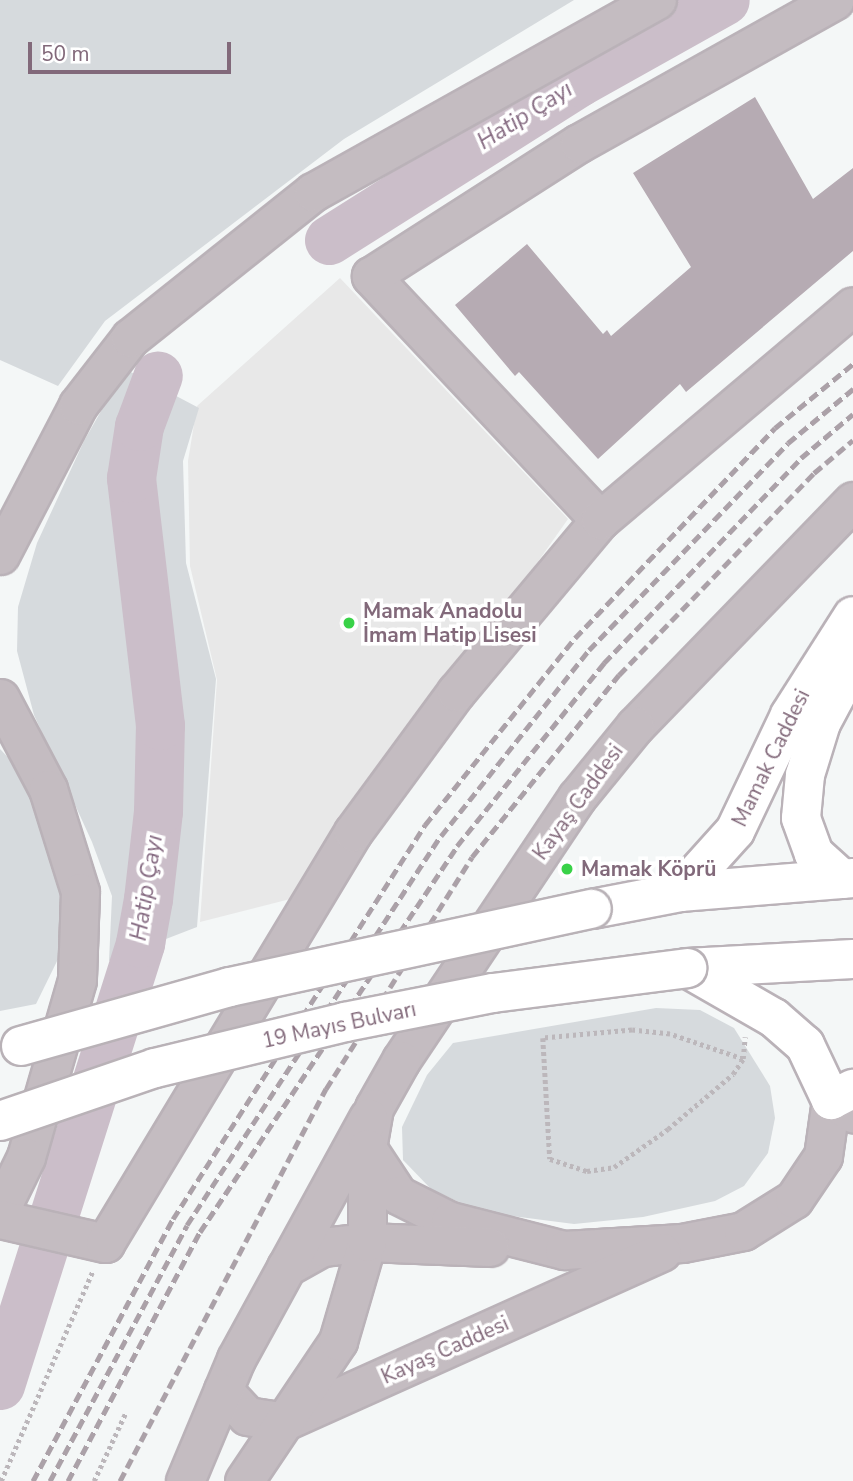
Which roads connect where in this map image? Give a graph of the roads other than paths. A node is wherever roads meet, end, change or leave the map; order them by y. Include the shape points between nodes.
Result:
1 (657, 0) edge
2 (835, 0) edge
3 (853, 306) edge
4 (853, 501) edge
5 (600, 520) junction
6 (0, 555) edge
7 (853, 616) edge
8 (853, 663) edge
9 (0, 698) edge
10 (848, 878) edge
11 (680, 892) junction
12 (853, 959) edge
13 (687, 968) junction
14 (10, 1049) edge
15 (846, 1100) edge
16 (374, 1108) junction
17 (0, 1121) edge
18 (367, 1148) junction
19 (10, 1218) edge
20 (367, 1242) junction
21 (682, 1243) junction
22 (564, 1250) junction
23 (286, 1267) junction
24 (223, 1390) junction
25 (284, 1422) junction
26 (185, 1481) edge
27 (244, 1481) edge

1 - 6 street via 313,192 130,338 78,405
2 - 5 street via 579,143 371,276
3 - 5 street
4 - 16 street, Kayaş Caddesi via 635,726 577,797 401,1060
5 - 19 street via 456,692 353,832 105,1243
7 - 11 main road, Mamak Caddesi via 790,715 735,831
8 - 10 main road, Mamak Caddesi via 821,723 806,775 801,818 814,854
9 - 19 street via 48,789 80,892 77,980
10 - 11 main road
11 - 14 main road, bridge via 229,987
12 - 13 main road, 19 Mayıs Bulvarı
13 - 15 main road via 746,1001 805,1045
13 - 17 main road, 19 Mayıs Bulvarı, bridge via 493,993 345,1022 155,1068
15 - 21 street, Kayaş Caddesi via 823,1156 794,1199 743,1231
16 - 18 street, Kayaş Caddesi
16 - 23 street
18 - 20 street, Kayaş Caddesi
18 - 22 street, Kayaş Caddesi via 398,1195 450,1222
20 - 22 street
20 - 23 street via 322,1247
20 - 25 street, Kayaş Caddesi via 338,1341
21 - 22 street, Kayaş Caddesi
21 - 25 street, Kayaş Caddesi
23 - 24 street
24 - 25 street via 247,1416
24 - 26 street
25 - 27 street, Kayaş Caddesi

